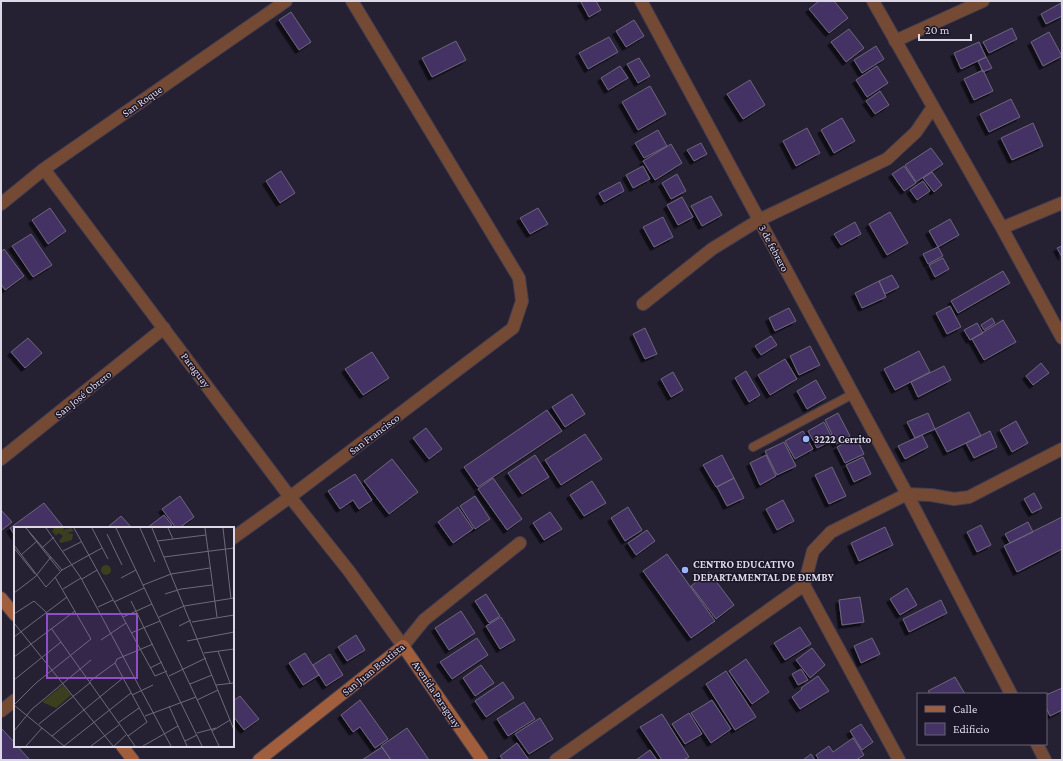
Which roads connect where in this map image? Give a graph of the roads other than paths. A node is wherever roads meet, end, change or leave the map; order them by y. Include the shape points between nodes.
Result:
1 (286, 1) edge
2 (352, 1) edge
3 (641, 1) edge
4 (873, 1) edge
5 (983, 1) edge
6 (895, 41) junction
7 (933, 107) junction
8 (44, 169) junction
9 (1062, 203) edge
10 (1, 204) edge
11 (759, 220) junction
12 (1002, 228) junction
13 (643, 304) dead end
14 (164, 328) junction
15 (1062, 338) edge
16 (853, 394) junction
17 (753, 447) dead end
18 (1062, 449) edge
19 (1, 460) edge
20 (907, 494) junction
21 (290, 497) junction
22 (234, 537) edge
23 (520, 543) dead end
24 (349, 571) joint
25 (804, 585) junction
26 (1, 598) edge
27 (14, 614) edge
28 (403, 646) junction
29 (1010, 693) edge
30 (14, 701) edge
31 (1, 711) edge
32 (1038, 745) edge
33 (123, 747) edge
34 (133, 760) edge
35 (259, 760) edge
36 (482, 760) edge
37 (556, 760) edge
38 (899, 760) edge
39 (1045, 760) edge

1 - 8 street, San Roque
2 - 21 street, San Francisco via 519,278 522,301 513,328
3 - 11 street, 3 de febrero
4 - 6 street
5 - 6 street
6 - 7 street
7 - 11 street via 916,132 887,159
7 - 12 street
8 - 10 street, San Roque
8 - 14 street, Paraguay
9 - 12 street
11 - 13 street via 712,248
11 - 16 street, 3 de febrero
12 - 15 street
14 - 19 street, San José Obrero
14 - 21 street, Paraguay
16 - 17 lane
16 - 20 street, 3 de febrero
18 - 20 street via 970,497 954,499
20 - 25 street via 831,532 813,551
20 - 29 street, 3 de febrero
21 - 22 street, San Francisco
21 - 24 street, Paraguay
23 - 28 street, San Juan Bautista via 424,620
24 - 28 street, Avenida Paraguay
25 - 37 street
25 - 38 street
26 - 27 street
28 - 35 street, San Juan Bautista
28 - 36 street, Avenida Paraguay
30 - 31 street
32 - 39 street
33 - 34 street

